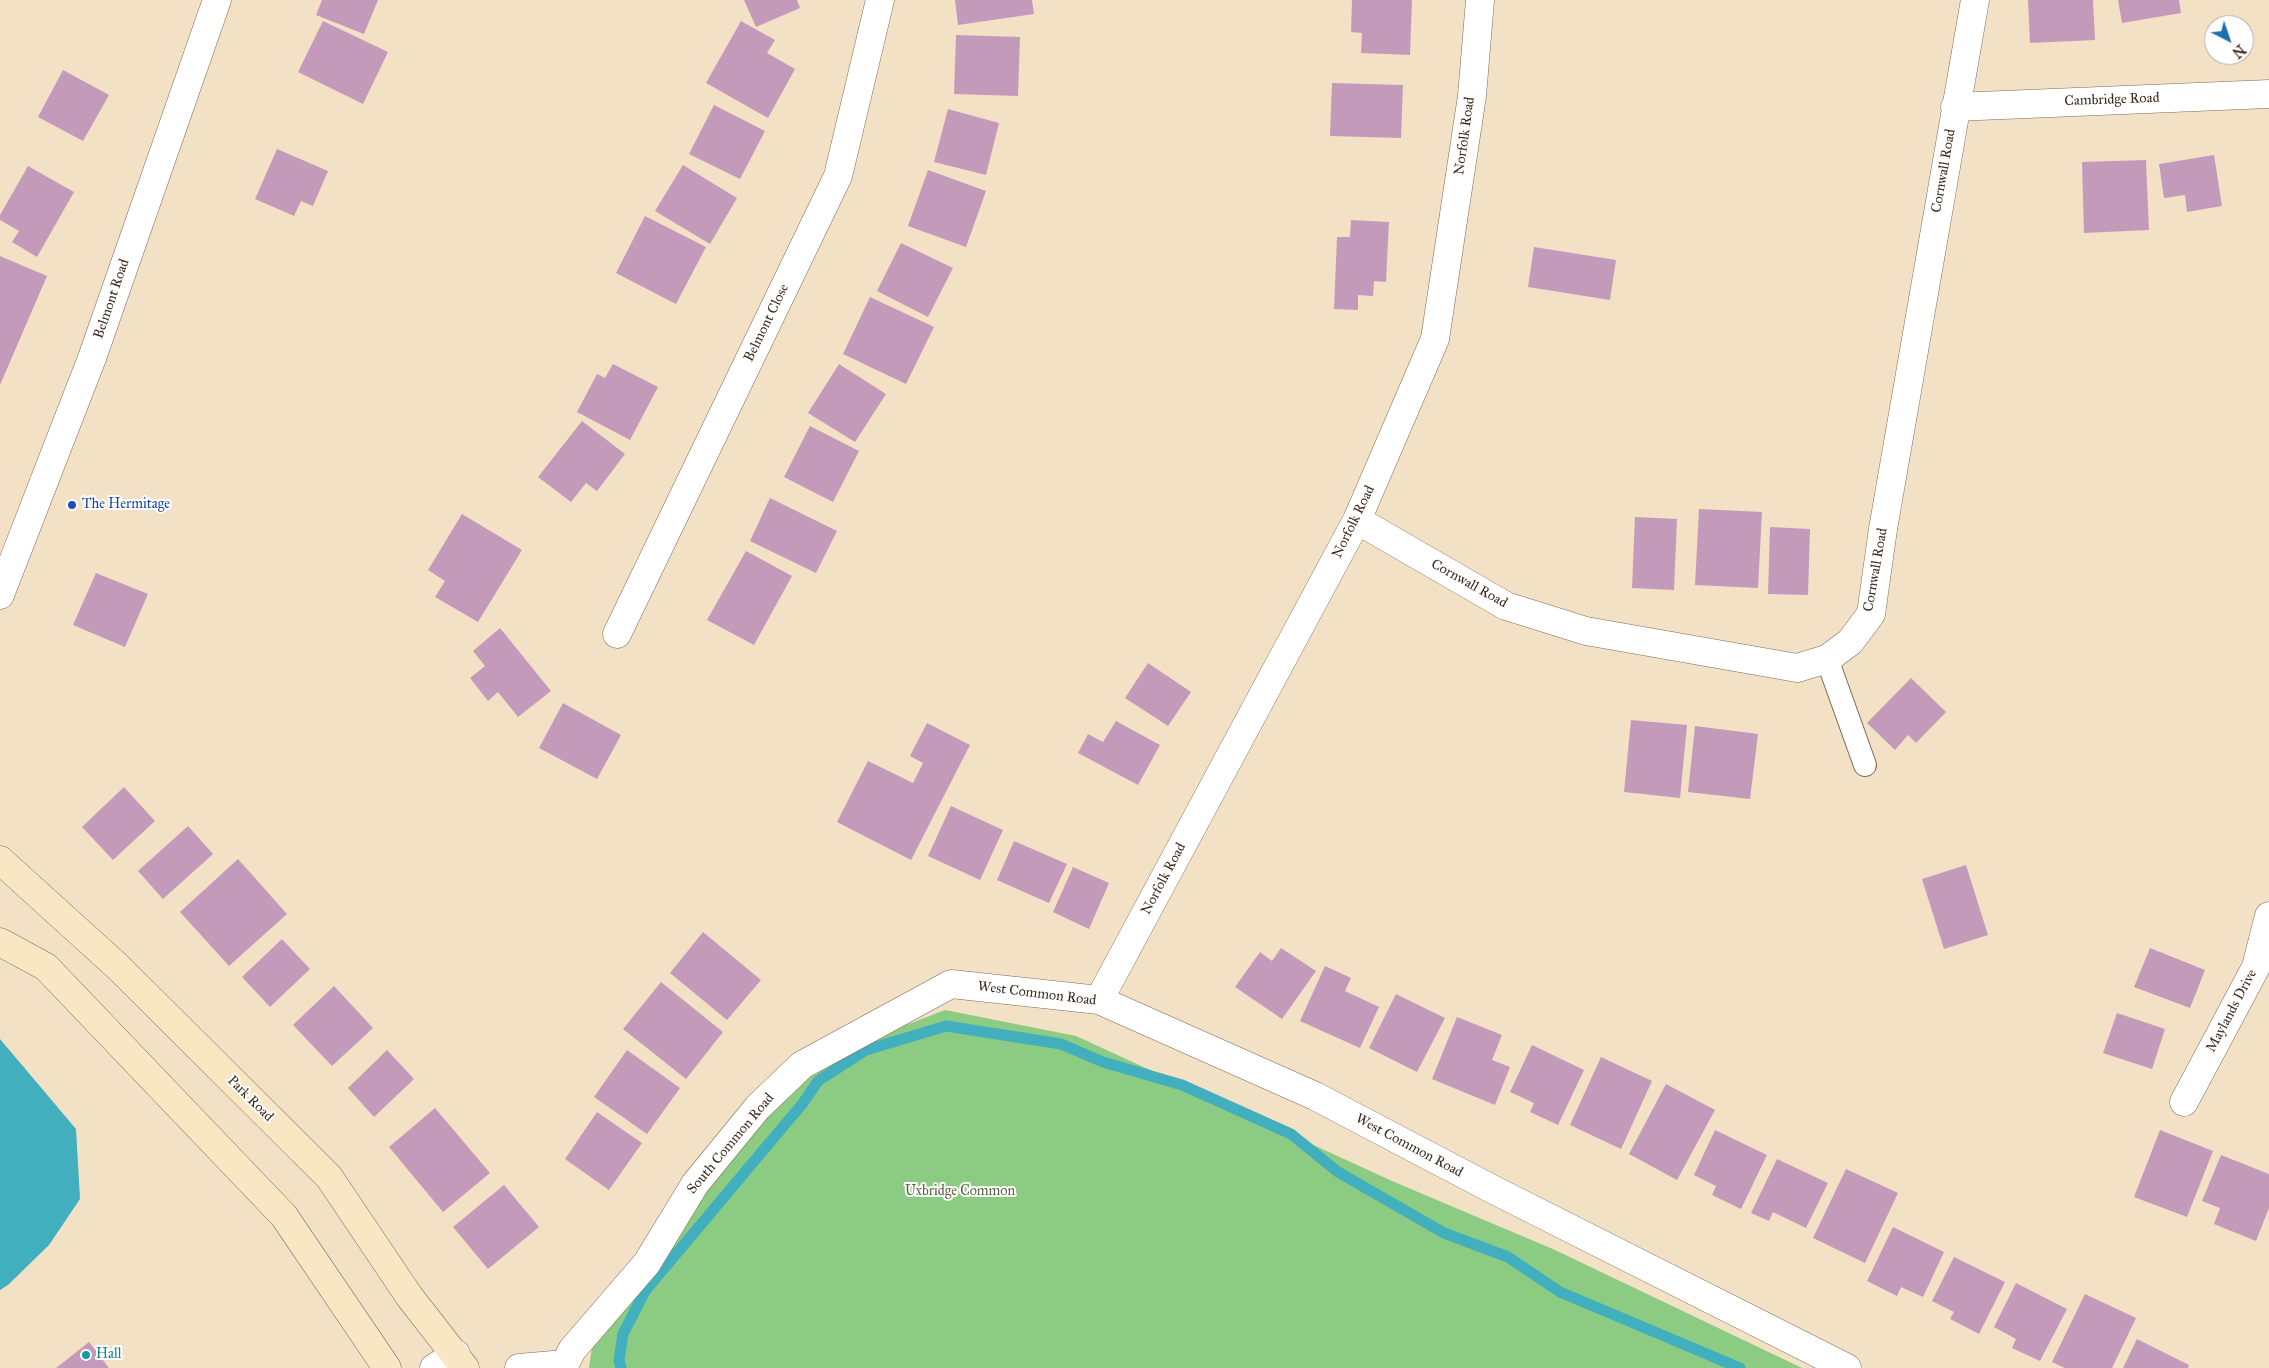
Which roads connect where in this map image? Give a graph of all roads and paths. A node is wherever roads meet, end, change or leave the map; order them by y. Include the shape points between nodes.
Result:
1 (217, 0) edge
2 (880, 0) edge
3 (1480, 0) edge
4 (1975, 0) edge
5 (2269, 94) edge
6 (1955, 107) junction
7 (1357, 520) junction
8 (0, 595) edge
9 (617, 634) dead end
10 (1827, 660) junction
11 (1865, 765) dead end
12 (0, 860) edge
13 (2269, 916) edge
14 (0, 942) edge
15 (951, 984) joint
16 (1099, 1000) junction
17 (2184, 1102) dead end
18 (452, 1363) edge
19 (564, 1366) edge
20 (386, 1368) edge
21 (519, 1368) edge
22 (1847, 1368) edge

1 - 8 street, Belmont Road via 92,358
2 - 9 street, Belmont Close via 838,176
3 - 7 street, Norfolk Road via 1472,96 1436,339
4 - 6 street, Cornwall Road
5 - 6 street, Cambridge Road
6 - 10 street, Cornwall Road via 1885,519 1872,614 1850,642
7 - 10 street, Cornwall Road via 1506,606 1586,631 1797,668
7 - 16 street, Norfolk Road
10 - 11 lane
12 - 18 main road, Park Road via 117,966 329,1177
13 - 17 street, Maylands Drive via 2256,967
14 - 20 main road via 46,967 284,1216
15 - 16 street, West Common Road
15 - 19 street, South Common Road via 802,1065 758,1107 695,1184 647,1263 572,1350
16 - 22 street, West Common Road via 1315,1096
19 - 21 street, South Common Road

